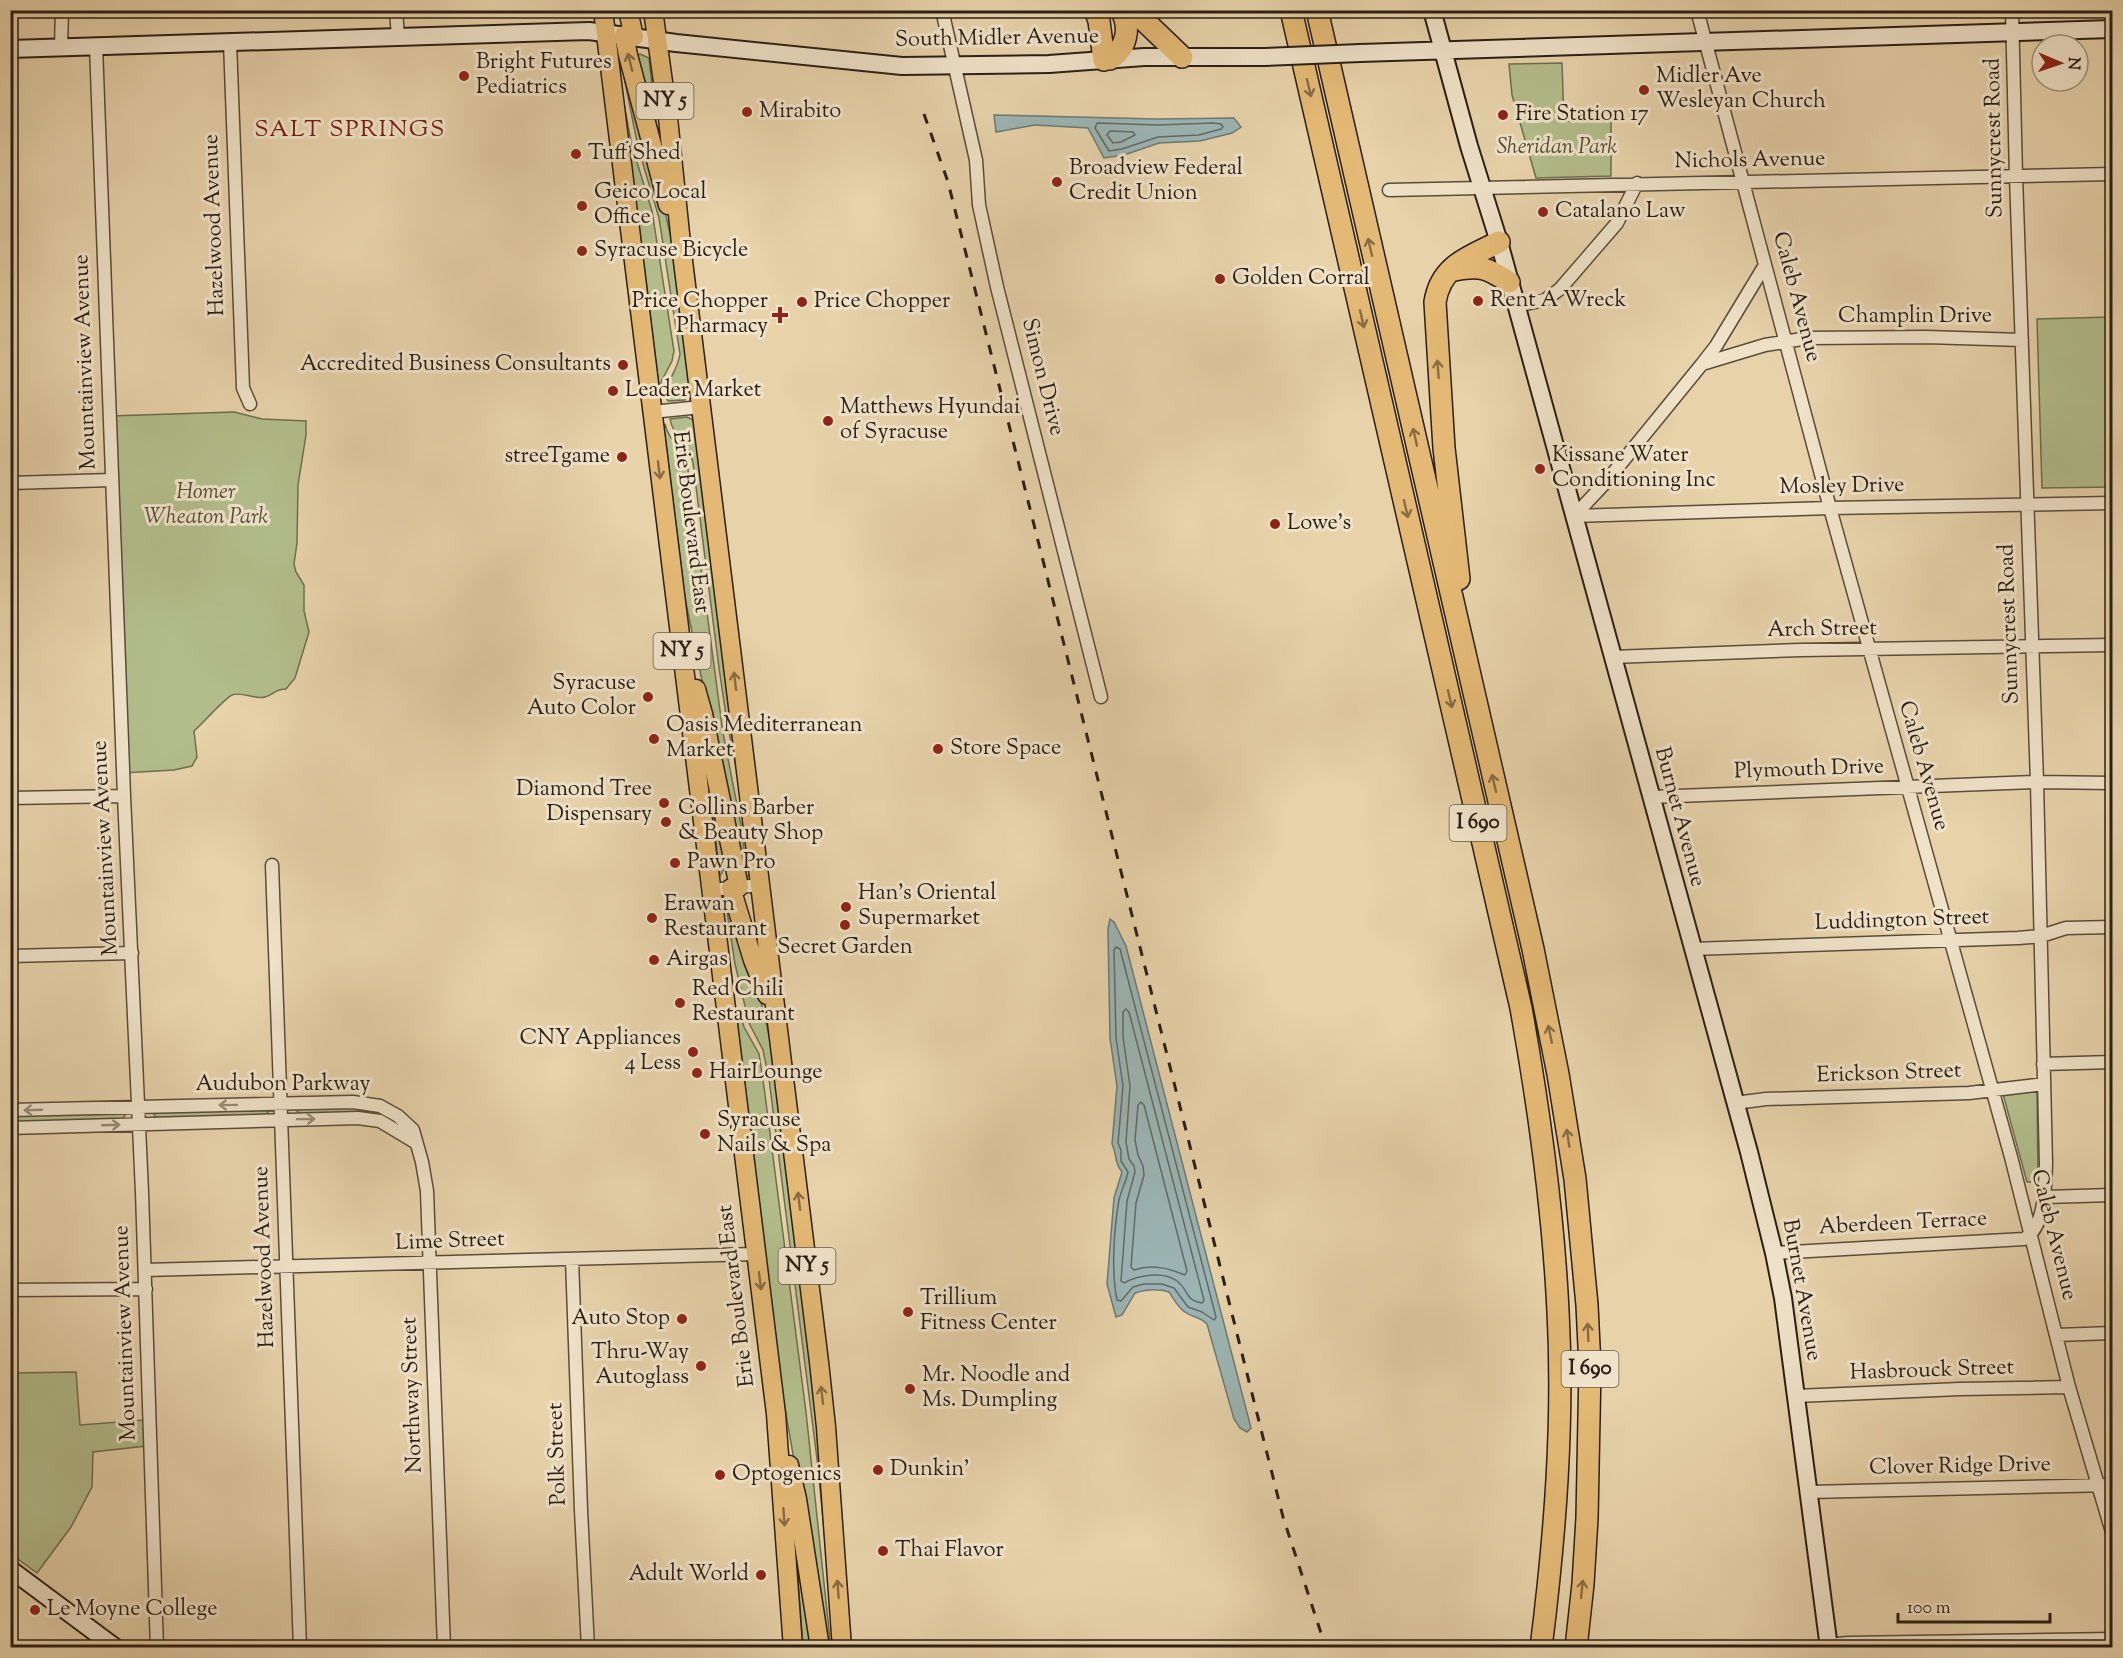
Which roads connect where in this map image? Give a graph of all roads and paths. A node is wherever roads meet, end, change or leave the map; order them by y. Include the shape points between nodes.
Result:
1 (62, 10) edge
2 (396, 10) edge
3 (603, 10) edge
4 (628, 10) edge
5 (653, 10) edge
6 (942, 10) edge
7 (1095, 10) edge
8 (1121, 10) edge
9 (1133, 10) edge
10 (1291, 10) edge
11 (1317, 10) edge
12 (1432, 10) edge
13 (1697, 10) edge
14 (2012, 10) edge
15 (2112, 29) edge
16 (605, 32) junction
17 (2013, 32) junction
18 (629, 36) junction
19 (398, 37) junction
20 (657, 40) junction
21 (230, 42) junction
22 (1706, 42) junction
23 (96, 46) junction
24 (61, 47) junction
25 (10, 49) edge
26 (1443, 51) junction
27 (1182, 57) junction
28 (1107, 59) junction
29 (955, 66) junction
30 (2112, 174) edge
31 (2016, 176) junction
32 (1637, 183) junction
33 (1744, 183) junction
34 (1482, 188) junction
35 (1389, 190) dead end
36 (1499, 242) junction
37 (682, 253) junction
38 (1765, 265) junction
39 (1448, 271) junction
40 (1509, 282) junction
41 (1515, 306) junction
42 (2022, 340) junction
43 (1785, 341) junction
44 (1702, 364) junction
45 (250, 404) dead end
46 (701, 407) junction
47 (652, 412) junction
48 (112, 480) junction
49 (10, 483) edge
50 (2112, 503) edge
51 (2027, 504) junction
52 (1830, 508) junction
53 (1574, 516) junction
54 (680, 632) junction
55 (2112, 645) edge
56 (2032, 646) junction
57 (1869, 650) junction
58 (1612, 657) junction
59 (1101, 697) dead end
60 (1475, 699) junction
61 (2037, 782) junction
62 (2112, 783) edge
63 (1908, 787) junction
64 (123, 796) junction
65 (1650, 797) junction
66 (10, 798) edge
67 (272, 865) dead end
68 (760, 885) junction
69 (735, 887) junction
70 (711, 890) junction
71 (2112, 927) edge
72 (2041, 936) junction
73 (1950, 941) junction
74 (1692, 949) junction
75 (132, 953) junction
76 (10, 956) edge
77 (776, 1019) junction
78 (2112, 1062) edge
79 (2043, 1064) junction
80 (2044, 1084) junction
81 (1992, 1091) junction
82 (1735, 1103) junction
83 (281, 1104) junction
84 (137, 1107) junction
85 (10, 1110) edge
86 (389, 1110) junction
87 (281, 1120) junction
88 (380, 1121) junction
89 (138, 1124) junction
90 (10, 1128) edge
91 (415, 1142) junction
92 (2112, 1195) edge
93 (2045, 1197) junction
94 (2031, 1233) junction
95 (1774, 1253) junction
96 (756, 1254) junction
97 (572, 1259) junction
98 (429, 1264) junction
99 (287, 1268) junction
100 (145, 1270) junction
101 (146, 1289) junction
102 (10, 1290) edge
103 (2112, 1333) edge
104 (2056, 1335) junction
105 (2069, 1387) junction
106 (1796, 1396) junction
107 (776, 1414) junction
108 (2106, 1485) edge
109 (1809, 1492) junction
110 (2112, 1532) edge
111 (10, 1569) edge
112 (2112, 1639) edge
113 (1829, 1646) edge
114 (116, 1647) edge
115 (157, 1647) edge
116 (300, 1647) edge
117 (444, 1647) edge
118 (588, 1647) edge
119 (793, 1647) edge
120 (820, 1647) edge
121 (842, 1647) edge
122 (1542, 1647) edge
123 (1576, 1647) edge

1 - 24 street
2 - 19 street
3 - 16 main road, Erie Boulevard East / NY 5
4 - 18 main road
5 - 20 main road, Erie Boulevard East / NY 5
6 - 29 street, Simon Drive
7 - 28 highway
8 - 28 highway via 1125,17 1124,42 1117,55
9 - 27 highway
10 -> 122 highway, I 690 via 1534,1078 1551,1208 1559,1323 1556,1491
60 -> 11 highway, I 690
12 - 26 street, Burnet Avenue
13 - 22 street, Caleb Avenue
14 - 17 street, Sunnycrest Road
15 - 17 street, South Midler Avenue
16 - 18 street, South Midler Avenue
16 - 19 street, South Midler Avenue
16 - 47 main road, Erie Boulevard East / NY 5
17 - 22 street, South Midler Avenue
17 - 31 street, Sunnycrest Road
18 - 20 street, South Midler Avenue
37 -> 18 main road via 647,130
19 - 21 street, South Midler Avenue
20 - 29 street, South Midler Avenue via 902,66
20 - 37 main road, Erie Boulevard East / NY 5
21 - 23 street, South Midler Avenue
21 - 45 street, Hazelwood Avenue via 243,388
22 - 26 street, South Midler Avenue
22 - 33 street, Caleb Avenue
23 - 24 street, South Midler Avenue
23 - 48 street, Mountainview Avenue
24 - 25 street, South Midler Avenue
26 - 27 street, South Midler Avenue, bridge
26 - 34 street, Burnet Avenue
27 - 28 street, South Midler Avenue
28 - 29 street, South Midler Avenue
29 - 59 street, Simon Drive via 976,160 979,205 997,287
30 - 31 street, Nichols Avenue
31 - 33 street, Nichols Avenue
31 - 42 street, Sunnycrest Road
32 - 33 street, Nichols Avenue
32 - 34 street, Nichols Avenue
32 - 41 street via 1617,223 1560,289 1545,300
33 - 38 street, Caleb Avenue
34 - 35 street, Nichols Avenue
34 - 36 street, Burnet Avenue
36 - 39 highway
36 - 40 street, Burnet Avenue
37 - 46 main road, Erie Boulevard East / NY 5
38 - 43 street, Caleb Avenue
38 - 44 street
39 - 40 highway via 1476,266
60 -> 39 highway via 1444,448 1434,317 1436,291
40 - 41 street, Burnet Avenue
41 - 53 street, Burnet Avenue
42 - 43 street, Champlin Drive via 1926,337
42 - 51 street, Sunnycrest Road
43 - 44 street, Champlin Drive
43 - 52 street, Caleb Avenue
44 - 53 street
46 - 47 street
68 -> 46 main road, Erie Boulevard East / NY 5
47 -> 54 main road, Erie Boulevard East / NY 5
48 - 49 street
48 - 64 street, Mountainview Avenue
50 - 51 street, Mosley Drive
51 - 52 street, Mosley Drive
51 - 56 street, Sunnycrest Road
52 - 53 street, Mosley Drive
52 - 57 street, Caleb Avenue
53 - 58 street, Burnet Avenue
54 - 69 main road via 703,714
54 - 70 main road, Erie Boulevard East / NY 5
55 - 56 street, Arch Street
56 - 57 street, Arch Street
56 - 61 street, Sunnycrest Road
57 - 58 street, Arch Street
57 - 63 street, Caleb Avenue
58 - 65 street, Burnet Avenue
123 -> 60 highway, I 690 via 1587,1518 1590,1368 1575,1179 1538,972
61 - 62 street, Plymouth Drive
61 - 63 street, Plymouth Drive
61 - 72 street, Sunnycrest Road
63 - 65 street, Plymouth Drive
63 - 73 street, Caleb Avenue
64 - 66 street
64 - 75 street, Mountainview Avenue
65 - 74 street, Burnet Avenue
67 - 83 street, Hazelwood Avenue
68 - 69 street
68 - 77 main road, Erie Boulevard East / NY 5
69 - 70 street
69 - 77 main road via 753,960
70 - 96 main road, Erie Boulevard East / NY 5
71 - 72 street, Luddington Street via 2066,928
72 - 73 street, Luddington Street
72 - 79 street, Sunnycrest Road
73 - 74 street, Luddington Street
73 - 81 street, Caleb Avenue
74 - 82 street, Burnet Avenue
75 - 76 street
75 - 84 street, Mountainview Avenue
121 -> 77 main road, Erie Boulevard East / NY 5 via 826,1427
78 - 79 street
79 - 80 street, Sunnycrest Road
80 - 81 street, Erickson Street
80 - 93 street, Sunnycrest Road
81 - 82 street, Erickson Street
81 - 94 street, Caleb Avenue
82 - 95 street, Burnet Avenue
83 -> 84 street, Audubon Parkway
83 - 86 street, Audubon Parkway via 353,1102
83 - 87 street, Hazelwood Avenue
84 -> 85 street, Audubon Parkway
84 - 89 street, Mountainview Avenue
86 - 88 street
86 - 91 street, Audubon Parkway via 413,1130
87 -> 88 street, Audubon Parkway
87 - 89 street, Audubon Parkway
87 - 99 street, Hazelwood Avenue
88 - 91 street, Audubon Parkway
90 -> 89 street, Audubon Parkway
89 - 100 street, Mountainview Avenue
91 - 98 street, Northway Street via 427,1191
92 - 93 street
93 - 94 street, Sunnycrest Road
94 - 95 street, Aberdeen Terrace via 2024,1239
94 - 104 street, Caleb Avenue
95 - 106 street, Burnet Avenue
96 - 97 street, Lime Street
96 -> 107 main road, Erie Boulevard East / NY 5
97 - 98 street, Lime Street
97 - 118 street, Polk Street
98 - 99 street, Lime Street
98 - 117 street, Northway Street
99 - 100 street, Lime Street
99 - 116 street, Hazelwood Avenue
100 - 101 street, Mountainview Avenue
101 - 102 street
101 - 115 street, Mountainview Avenue
103 - 104 street
104 - 105 street, Caleb Avenue
105 - 106 street, Hasbrouck Street
105 - 108 street, Caleb Avenue
106 - 109 street, Burnet Avenue
107 -> 119 main road, Erie Boulevard East / NY 5
107 - 120 main road via 797,1498
108 - 109 street, Clover Ridge Drive
108 - 110 street, Caleb Avenue
109 - 113 street, Burnet Avenue
111 - 114 street
112 - 113 street via 1859,1642

